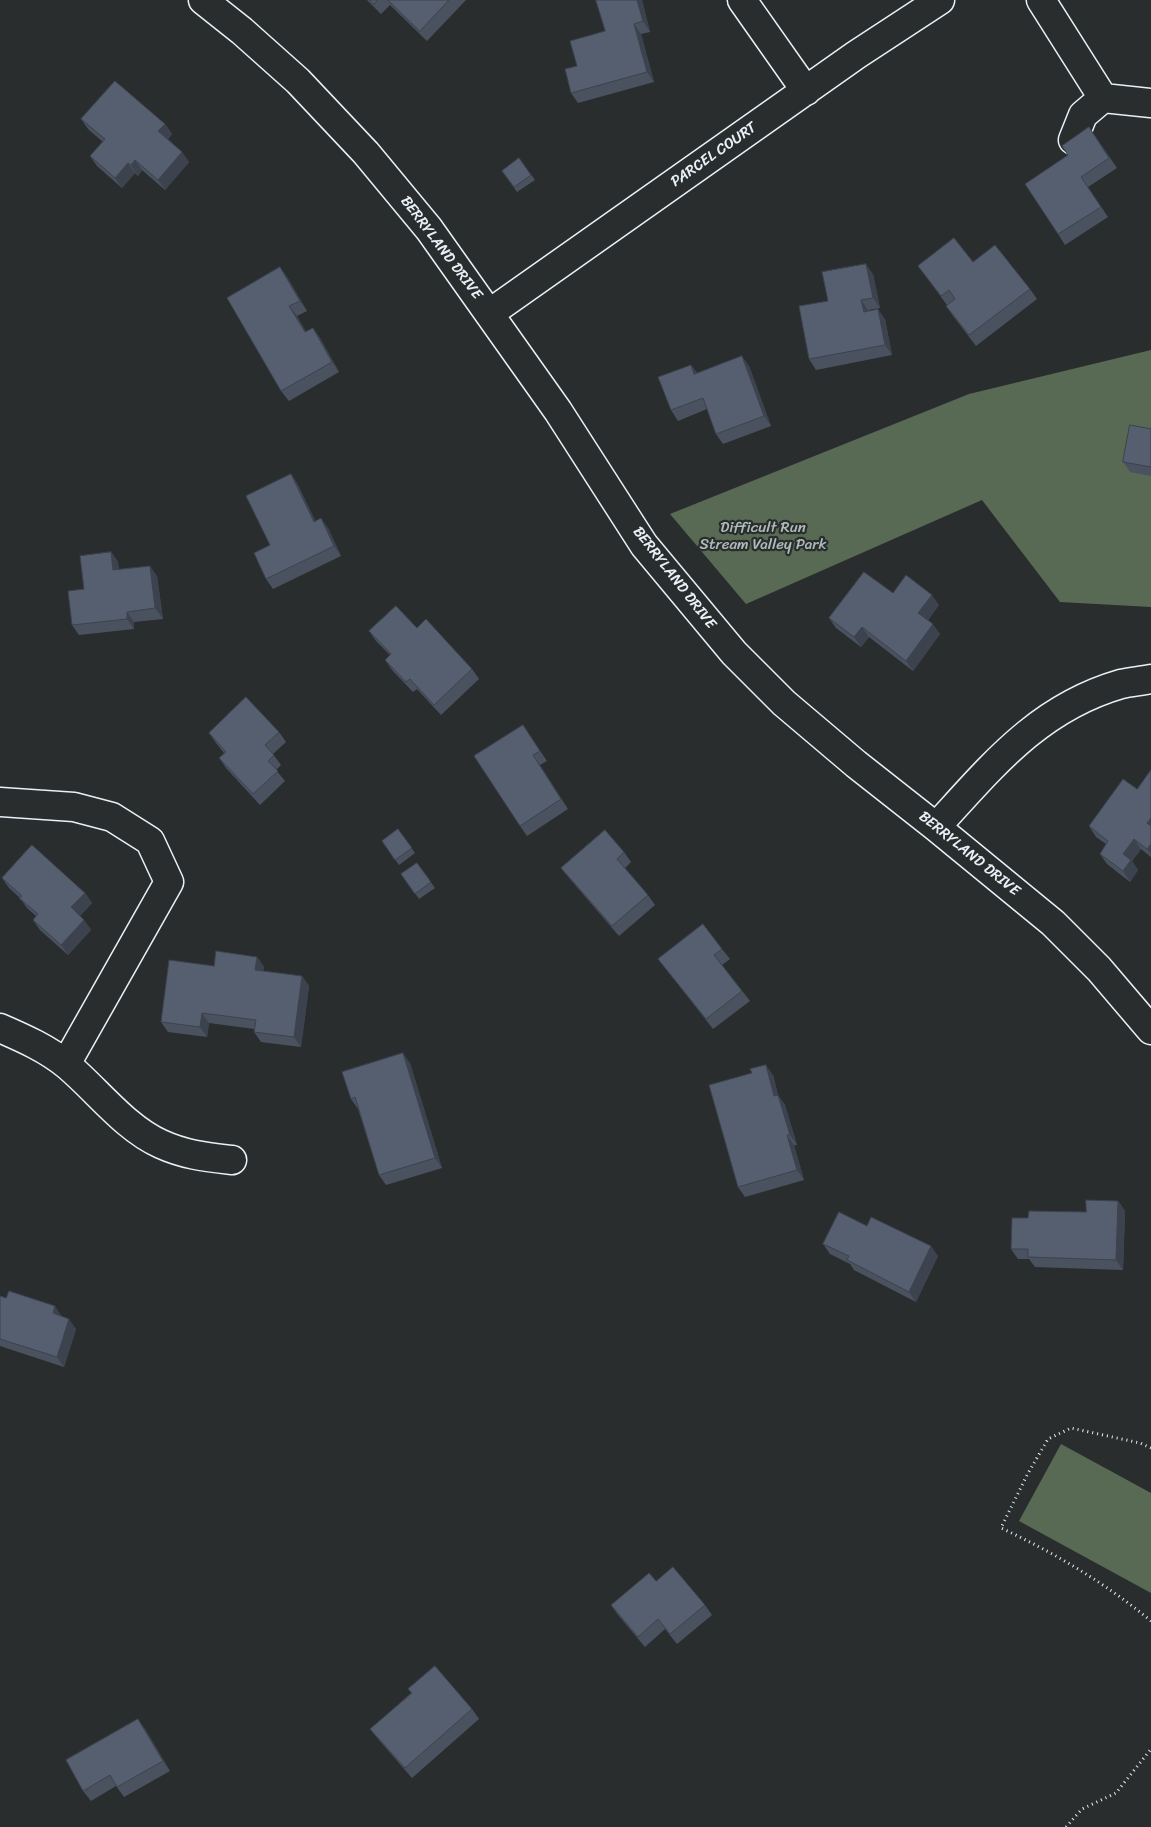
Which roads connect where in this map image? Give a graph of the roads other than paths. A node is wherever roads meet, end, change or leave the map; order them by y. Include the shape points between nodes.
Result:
1 (203, 0) edge
2 (742, 0) edge
3 (940, 0) edge
4 (1041, 0) edge
5 (806, 91) junction
6 (1103, 98) junction
7 (1151, 103) edge
8 (1073, 140) edge
9 (490, 313) junction
10 (1151, 679) edge
11 (0, 802) edge
12 (936, 827) junction
13 (0, 1028) edge
14 (1151, 1030) edge
15 (66, 1064) junction
16 (232, 1160) dead end

1 - 9 street, BERRYLAND DRIVE via 298,81 366,153 429,229
2 - 5 street
3 - 5 street, PARCEL COURT
4 - 6 street
5 - 9 street, PARCEL COURT
6 - 7 street
6 - 8 street via 1083,115
9 - 12 street, BERRYLAND DRIVE via 644,545 734,653 792,709
10 - 12 street via 1122,684 1078,700 1038,724 1003,754
11 - 15 street via 74,807 112,817 150,840 169,882
12 - 14 street, BERRYLAND DRIVE via 1053,923 1099,969
13 - 15 street
15 - 16 street via 128,1122 160,1144 194,1156

